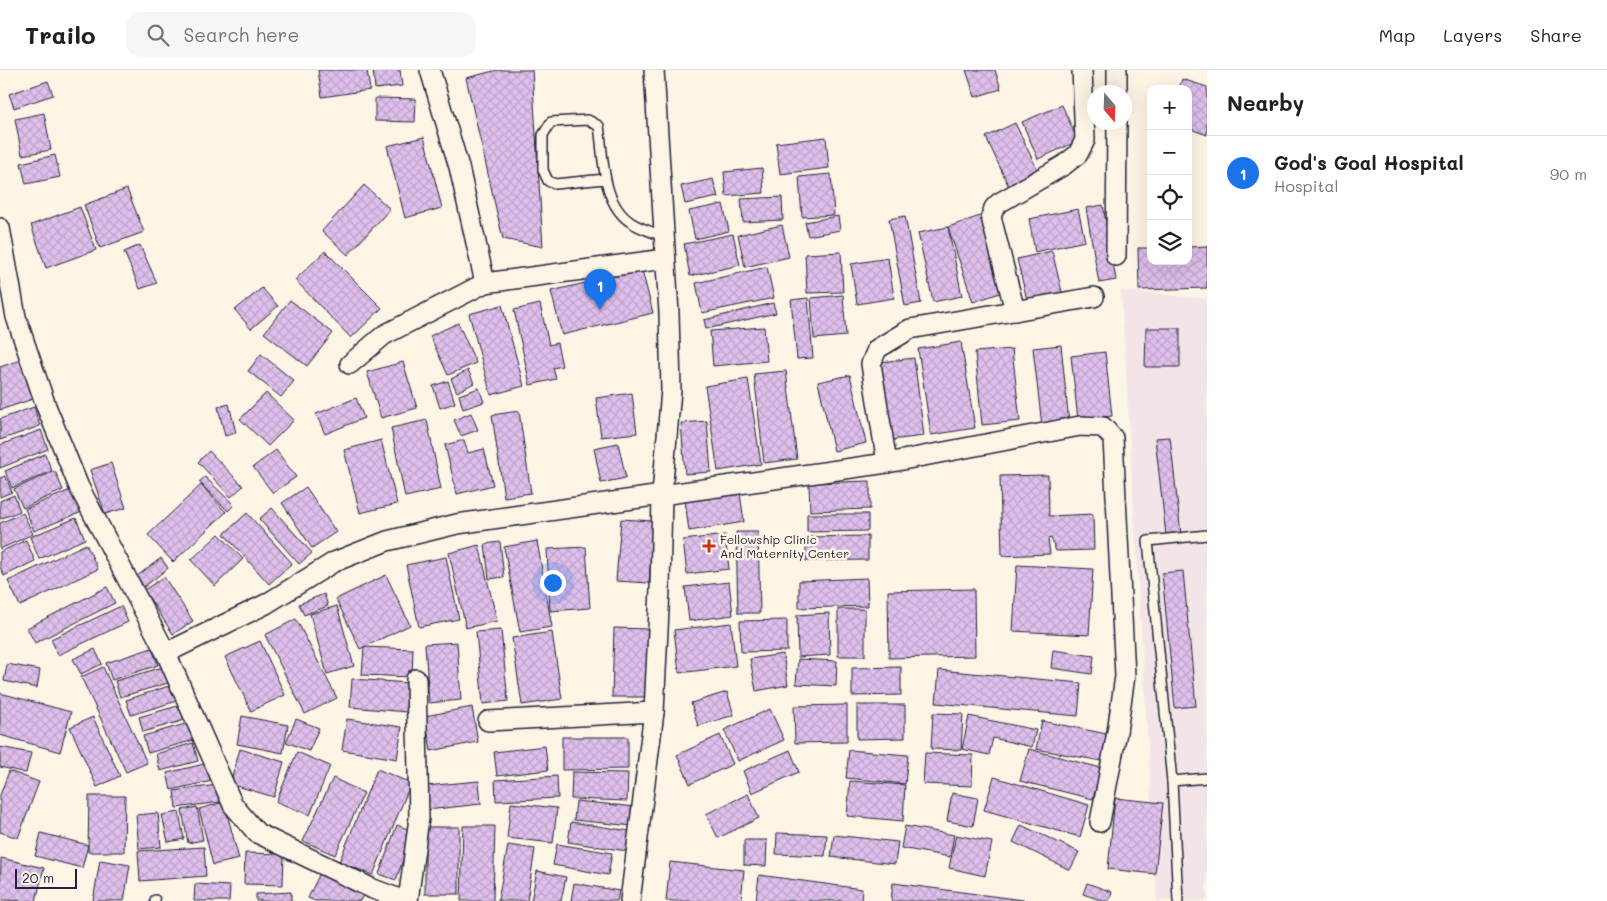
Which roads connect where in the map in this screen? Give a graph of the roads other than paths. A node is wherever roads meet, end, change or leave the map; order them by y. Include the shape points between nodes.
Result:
1 (430, 70) edge
2 (654, 70) edge
3 (1082, 70) edge
4 (1117, 70) edge
5 (1117, 85) edge
6 (1116, 130) edge
7 (605, 179) junction
8 (0, 228) edge
9 (664, 237) junction
10 (1116, 256) dead end
11 (665, 259) junction
12 (485, 283) junction
13 (1094, 297) dead end
14 (1016, 311) junction
15 (350, 364) dead end
16 (886, 463) junction
17 (662, 494) junction
18 (1207, 535) edge
19 (166, 652) junction
20 (416, 679) dead end
21 (654, 712) junction
22 (488, 721) dead end
23 (1207, 778) edge
24 (1172, 781) junction
25 (1100, 822) dead end
26 (406, 901) edge
27 (630, 901) edge
28 (1178, 901) edge

1 - 12 street via 459,167
2 - 9 street
3 - 14 street via 1085,140 1078,154 998,203 991,217
4 - 5 street
6 - 10 street
7 - 7 lane via 599,126 588,120 550,122 542,135 543,170 548,181 555,184
7 - 9 lane via 614,204 631,222
8 - 19 street via 16,317 46,406 80,486
9 - 11 street
11 - 12 street
11 - 17 street via 671,390
12 - 15 street via 384,335
13 - 14 street
14 - 16 street via 910,329 877,349 871,364
16 - 17 street
16 - 25 street via 1080,426 1103,426 1113,438 1126,676
17 - 19 street via 457,524 387,541 334,562 266,604
17 - 21 street
18 - 24 lane via 1148,541
19 - 26 street via 233,805 257,833
20 - 26 street via 419,818
21 - 22 street
21 - 27 street
23 - 24 lane
24 - 28 lane

